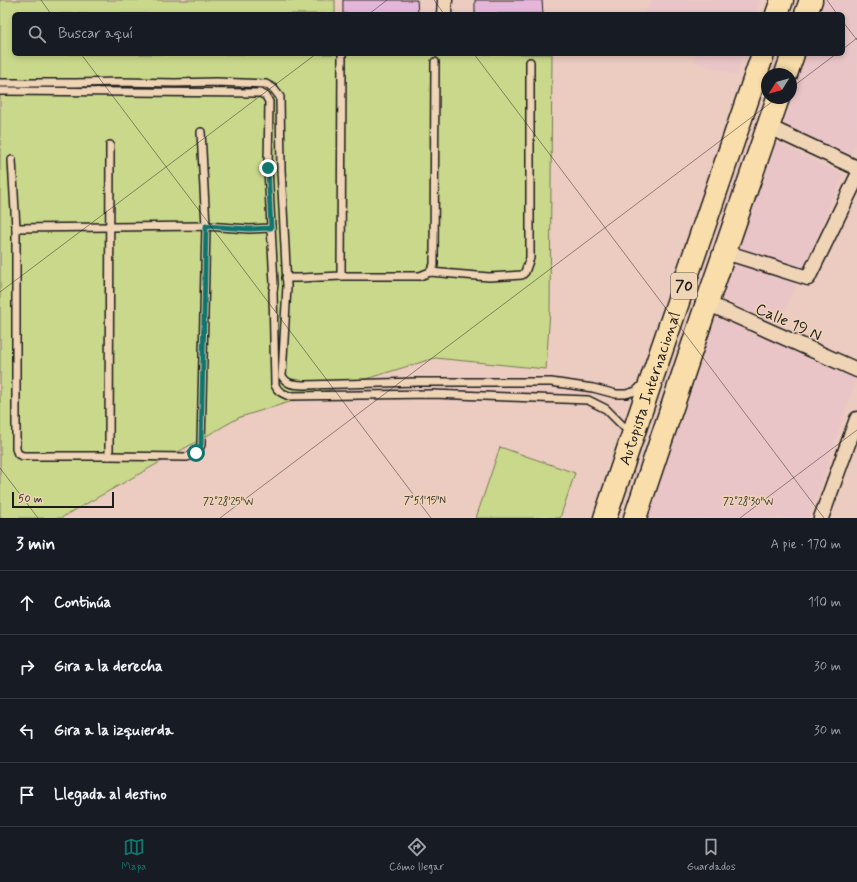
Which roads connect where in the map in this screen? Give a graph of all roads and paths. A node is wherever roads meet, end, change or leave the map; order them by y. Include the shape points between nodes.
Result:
1 (445, 0) edge
2 (782, 0) edge
3 (811, 0) edge
4 (444, 12) edge
5 (778, 12) edge
6 (807, 12) edge
7 (342, 56) edge
8 (762, 56) edge
9 (792, 56) edge
10 (435, 62) dead end
11 (530, 62) dead end
12 (788, 68) edge
13 (0, 83) edge
14 (0, 91) edge
15 (776, 104) edge
16 (769, 127) junction
17 (201, 132) dead end
18 (110, 145) dead end
19 (12, 160) dead end
20 (268, 168) junction
21 (857, 168) edge
22 (281, 169) junction
23 (857, 177) edge
24 (206, 226) junction
25 (110, 227) junction
26 (16, 228) junction
27 (271, 228) junction
28 (725, 252) junction
29 (430, 272) junction
30 (341, 276) junction
31 (286, 278) junction
32 (707, 303) junction
33 (857, 370) edge
34 (653, 375) junction
35 (284, 380) junction
36 (593, 388) junction
37 (278, 390) junction
38 (588, 400) junction
39 (857, 419) edge
40 (633, 436) junction
41 (109, 456) junction
42 (605, 518) edge
43 (635, 518) edge
44 (821, 518) edge

1 - 4 street
2 - 5 highway
3 - 6 highway
7 - 30 lane
8 - 34 highway, Autopista Internacional / 70
9 - 12 highway
10 - 29 lane via 434,266
11 - 29 lane via 530,258 525,272 522,275 489,277
13 - 22 lane via 266,84 280,97
14 - 20 lane via 260,93 266,96 269,102
15 - 16 highway, Autopista Internacional / 70
16 - 21 street
16 - 28 highway, Autopista Internacional / 70
17 - 24 lane
18 - 25 lane
19 - 26 lane
20 - 22 lane
20 - 27 lane
22 - 31 lane
23 - 28 street via 808,278
24 - 25 lane
24 - 27 lane
24 - 41 lane via 201,445 196,453 187,457
25 - 26 lane
25 - 41 lane
26 - 41 lane via 18,454
27 - 37 lane via 275,385
28 - 32 highway, Autopista Internacional / 70
29 - 30 lane via 420,276
30 - 31 lane
31 - 35 lane via 282,376
32 - 33 street, Calle 19 N
32 - 43 highway, Autopista Internacional / 70
34 - 36 lane via 636,391 626,394
34 - 40 highway, Autopista Internacional / 70
35 - 36 lane via 288,384 305,385 551,382
35 - 37 lane
36 - 38 lane
37 - 38 lane via 289,396 433,394
38 - 40 lane via 606,409
39 - 44 street
40 - 42 highway, Autopista Internacional / 70

